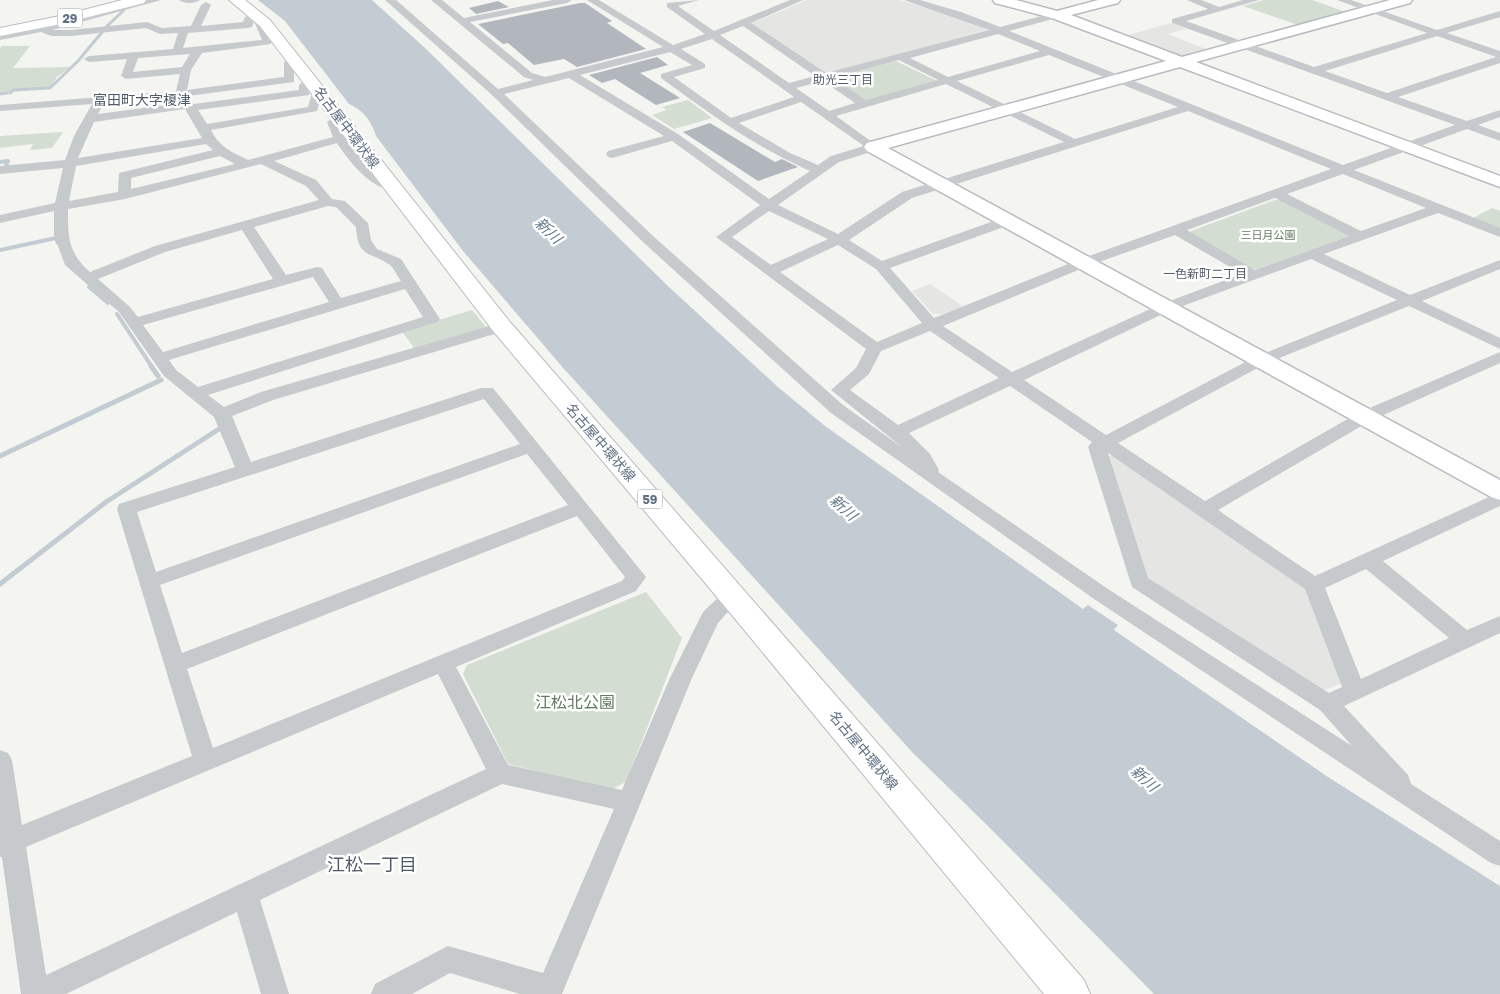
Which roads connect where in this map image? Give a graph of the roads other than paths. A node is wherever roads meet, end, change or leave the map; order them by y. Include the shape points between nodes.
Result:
1 (123, 0) edge
2 (139, 0) edge
3 (156, 0) edge
4 (184, 0) edge
5 (195, 0) edge
6 (390, 0) edge
7 (436, 0) edge
8 (567, 0) edge
9 (694, 0) edge
10 (798, 0) edge
11 (909, 0) edge
12 (1000, 0) edge
13 (1113, 0) edge
14 (1192, 0) edge
15 (1254, 0) edge
16 (1342, 0) edge
17 (1405, 0) edge
18 (596, 1) edge
19 (546, 2) edge
20 (206, 5) dead end
21 (247, 8) edge
22 (1219, 10) junction
23 (1370, 10) junction
24 (1500, 14) edge
25 (1057, 15) junction
26 (462, 21) junction
27 (743, 22) junction
28 (0, 28) edge
29 (44, 29) junction
30 (190, 29) junction
31 (1000, 30) junction
32 (0, 32) edge
33 (1437, 33) junction
34 (714, 34) junction
35 (0, 37) edge
36 (1240, 46) junction
37 (671, 48) junction
38 (198, 50) junction
39 (1050, 51) junction
40 (177, 52) junction
41 (1500, 55) edge
42 (133, 56) junction
43 (900, 57) junction
44 (88, 59) dead end
45 (1500, 59) edge
46 (1181, 62) junction
47 (186, 70) junction
48 (1312, 71) junction
49 (571, 74) junction
50 (309, 77) junction
51 (824, 77) junction
52 (1119, 79) junction
53 (947, 80) junction
54 (545, 81) junction
55 (787, 87) junction
56 (496, 93) junction
57 (180, 94) junction
58 (1386, 97) junction
59 (803, 98) junction
60 (100, 101) junction
61 (864, 104) junction
62 (189, 107) junction
63 (1189, 107) junction
64 (0, 108) edge
65 (1008, 110) junction
66 (1500, 114) edge
67 (826, 115) junction
68 (90, 119) junction
69 (729, 122) junction
70 (1467, 125) junction
71 (339, 128) junction
72 (207, 134) junction
73 (674, 137) junction
74 (1500, 137) edge
75 (1075, 143) junction
76 (873, 147) junction
77 (1408, 147) junction
78 (222, 152) junction
79 (612, 154) dead end
80 (262, 160) junction
81 (70, 162) junction
82 (245, 164) junction
83 (0, 170) edge
84 (819, 170) junction
85 (1343, 170) junction
86 (1500, 182) edge
87 (939, 185) junction
88 (1276, 194) junction
89 (125, 195) junction
90 (328, 202) junction
91 (768, 204) junction
92 (61, 205) junction
93 (1438, 208) junction
94 (0, 219) edge
95 (1007, 221) junction
96 (246, 225) junction
97 (1177, 230) junction
98 (1500, 233) edge
99 (1360, 236) junction
100 (838, 239) junction
101 (1312, 254) junction
102 (1084, 263) junction
103 (1500, 264) edge
104 (881, 266) junction
105 (769, 271) junction
106 (1254, 275) junction
107 (88, 277) junction
108 (282, 281) junction
109 (409, 283) junction
110 (1410, 300) junction
111 (338, 305) junction
112 (1164, 308) junction
113 (133, 323) junction
114 (932, 325) junction
115 (502, 327) junction
116 (354, 344) junction
117 (1500, 344) edge
118 (875, 348) junction
119 (1500, 357) edge
120 (160, 358) junction
121 (1260, 360) junction
122 (367, 366) junction
123 (1011, 379) junction
124 (196, 393) junction
125 (222, 414) junction
126 (1364, 417) junction
127 (897, 432) junction
128 (1105, 443) junction
129 (530, 447) junction
130 (246, 471) junction
131 (933, 478) junction
132 (1500, 491) edge
133 (1500, 498) edge
134 (580, 508) junction
135 (1204, 510) junction
136 (1368, 560) junction
137 (148, 582) junction
138 (1314, 585) junction
139 (733, 595) junction
140 (1500, 624) edge
141 (1465, 640) junction
142 (443, 663) junction
143 (174, 665) junction
144 (1355, 691) junction
145 (1328, 704) junction
146 (0, 760) edge
147 (205, 762) junction
148 (500, 773) junction
149 (1413, 799) junction
150 (628, 802) junction
151 (6, 843) edge
152 (1500, 855) edge
153 (245, 894) junction
154 (549, 992) edge
155 (35, 994) edge
156 (275, 994) edge
157 (385, 994) edge
158 (1070, 994) edge

1 - 28 main road, 29
2 - 32 main road, 29
3 - 29 street
4 - 5 street
6 - 56 street
7 - 26 street
8 - 19 street
9 - 34 street via 670,5
10 - 27 street
11 - 31 street
12 - 25 street
13 - 25 street
14 - 22 street
15 - 22 street
16 - 23 street
17 - 23 street
18 - 37 street
19 - 26 street
20 - 30 street
21 - 30 street via 248,25
21 - 38 street via 267,37 267,42
21 - 50 main road, 名古屋中環状線 / 59
22 - 36 street via 1176,21
23 - 33 street
23 - 36 street
24 - 33 street
25 - 31 street
25 - 46 street
26 - 54 street via 528,75
27 - 34 street
27 - 51 street
29 - 30 street via 51,33 147,25 160,31
29 - 35 street
30 - 40 street
31 - 39 street
31 - 43 street
33 - 41 street
33 - 48 street
34 - 37 street
34 - 55 street
36 - 46 street
36 - 48 street
37 - 49 street
37 - 69 street via 701,66 665,76
38 - 40 street
38 - 47 street
39 - 52 street
39 - 53 street
40 - 42 street
42 - 44 street
42 - 47 street via 126,76
43 - 51 street
43 - 53 street
45 - 58 street
46 - 52 street
46 - 77 street
47 - 57 street
48 - 58 street
49 - 54 street
49 - 73 street
50 - 57 street via 289,62 290,80
50 - 62 street via 305,93
50 - 71 main road, 名古屋中環状線 / 59
50 - 72 street via 316,95 313,109
51 - 55 street
51 - 61 street
52 - 63 street
52 - 65 street
53 - 61 street
53 - 65 street
54 - 56 street
55 - 59 street
56 - 131 street via 648,239 837,409
57 - 60 street
57 - 62 street
58 - 70 street
59 - 67 street
59 - 69 street
60 - 64 street
60 - 68 street
61 - 67 street
62 - 68 street
62 - 72 street
63 - 75 street
63 - 85 street
65 - 75 street
65 - 76 street
66 - 70 street
67 - 76 street
68 - 81 street
69 - 84 street via 786,156
70 - 74 street
70 - 77 street
71 - 80 street
71 - 115 main road, 名古屋中環状線 / 59 via 392,186
72 - 78 street
72 - 81 street
73 - 79 street
73 - 91 street
75 - 87 street
76 - 84 street via 835,159
76 - 87 street
77 - 85 street
77 - 86 street
78 - 82 street
78 - 89 street via 124,176
80 - 82 street
80 - 90 street via 311,183
81 - 83 street
81 - 92 street
82 - 89 street via 211,176
84 - 91 street
85 - 88 street
85 - 93 street
87 - 95 street
87 - 100 street via 907,195 879,216
88 - 97 street
88 - 99 street
89 - 92 street
90 - 96 street
90 - 109 street via 340,204 363,226 364,240 372,252 396,262
91 - 100 street
91 - 105 street via 722,237
92 - 94 street
92 - 107 street via 64,246 70,262
93 - 98 street
93 - 99 street
95 - 102 street
95 - 104 street
96 - 107 street via 133,258
96 - 108 street
97 - 102 street
97 - 106 street
99 - 101 street
100 - 104 street
100 - 105 street via 804,258
101 - 106 street
101 - 110 street
102 - 112 street
102 - 114 street
103 - 110 street
104 - 114 street
105 - 118 street
106 - 112 street
107 - 113 street via 124,309
108 - 111 street via 317,271
108 - 113 street via 224,291
109 - 111 street
109 - 116 street via 432,319
110 - 117 street
110 - 121 street
111 - 120 street
112 - 121 street
112 - 123 street
113 - 120 street
114 - 118 street
114 - 123 street
115 - 122 street
115 - 139 main road, 名古屋中環状線 / 59
116 - 122 street
116 - 124 street
118 - 127 street via 863,371 839,390
119 - 126 street
120 - 124 street via 170,374
121 - 126 street
121 - 128 street
122 - 125 street via 267,396
123 - 127 street
123 - 128 street
124 - 125 street
125 - 130 street
126 - 132 street
126 - 135 street
127 - 131 street via 924,458
128 - 135 street
128 - 145 street via 1097,447 1139,582
129 - 130 street via 487,392
129 - 134 street
129 - 137 street
130 - 137 street via 126,509
131 - 149 street via 1101,594
133 - 136 street
134 - 142 street via 636,577 629,586
134 - 143 street
135 - 138 street
136 - 138 street
136 - 141 street
137 - 143 street
138 - 144 street
139 - 150 street via 710,618
139 - 158 main road, 名古屋中環状線 / 59
140 - 141 street
141 - 144 street
142 - 147 street
142 - 148 street
143 - 147 street
144 - 145 street
145 - 149 street
146 - 151 street
147 - 151 street
148 - 150 street
148 - 153 street
149 - 152 street
150 - 154 street
151 - 155 street
153 - 155 street
153 - 156 street
154 - 157 street via 448,959

